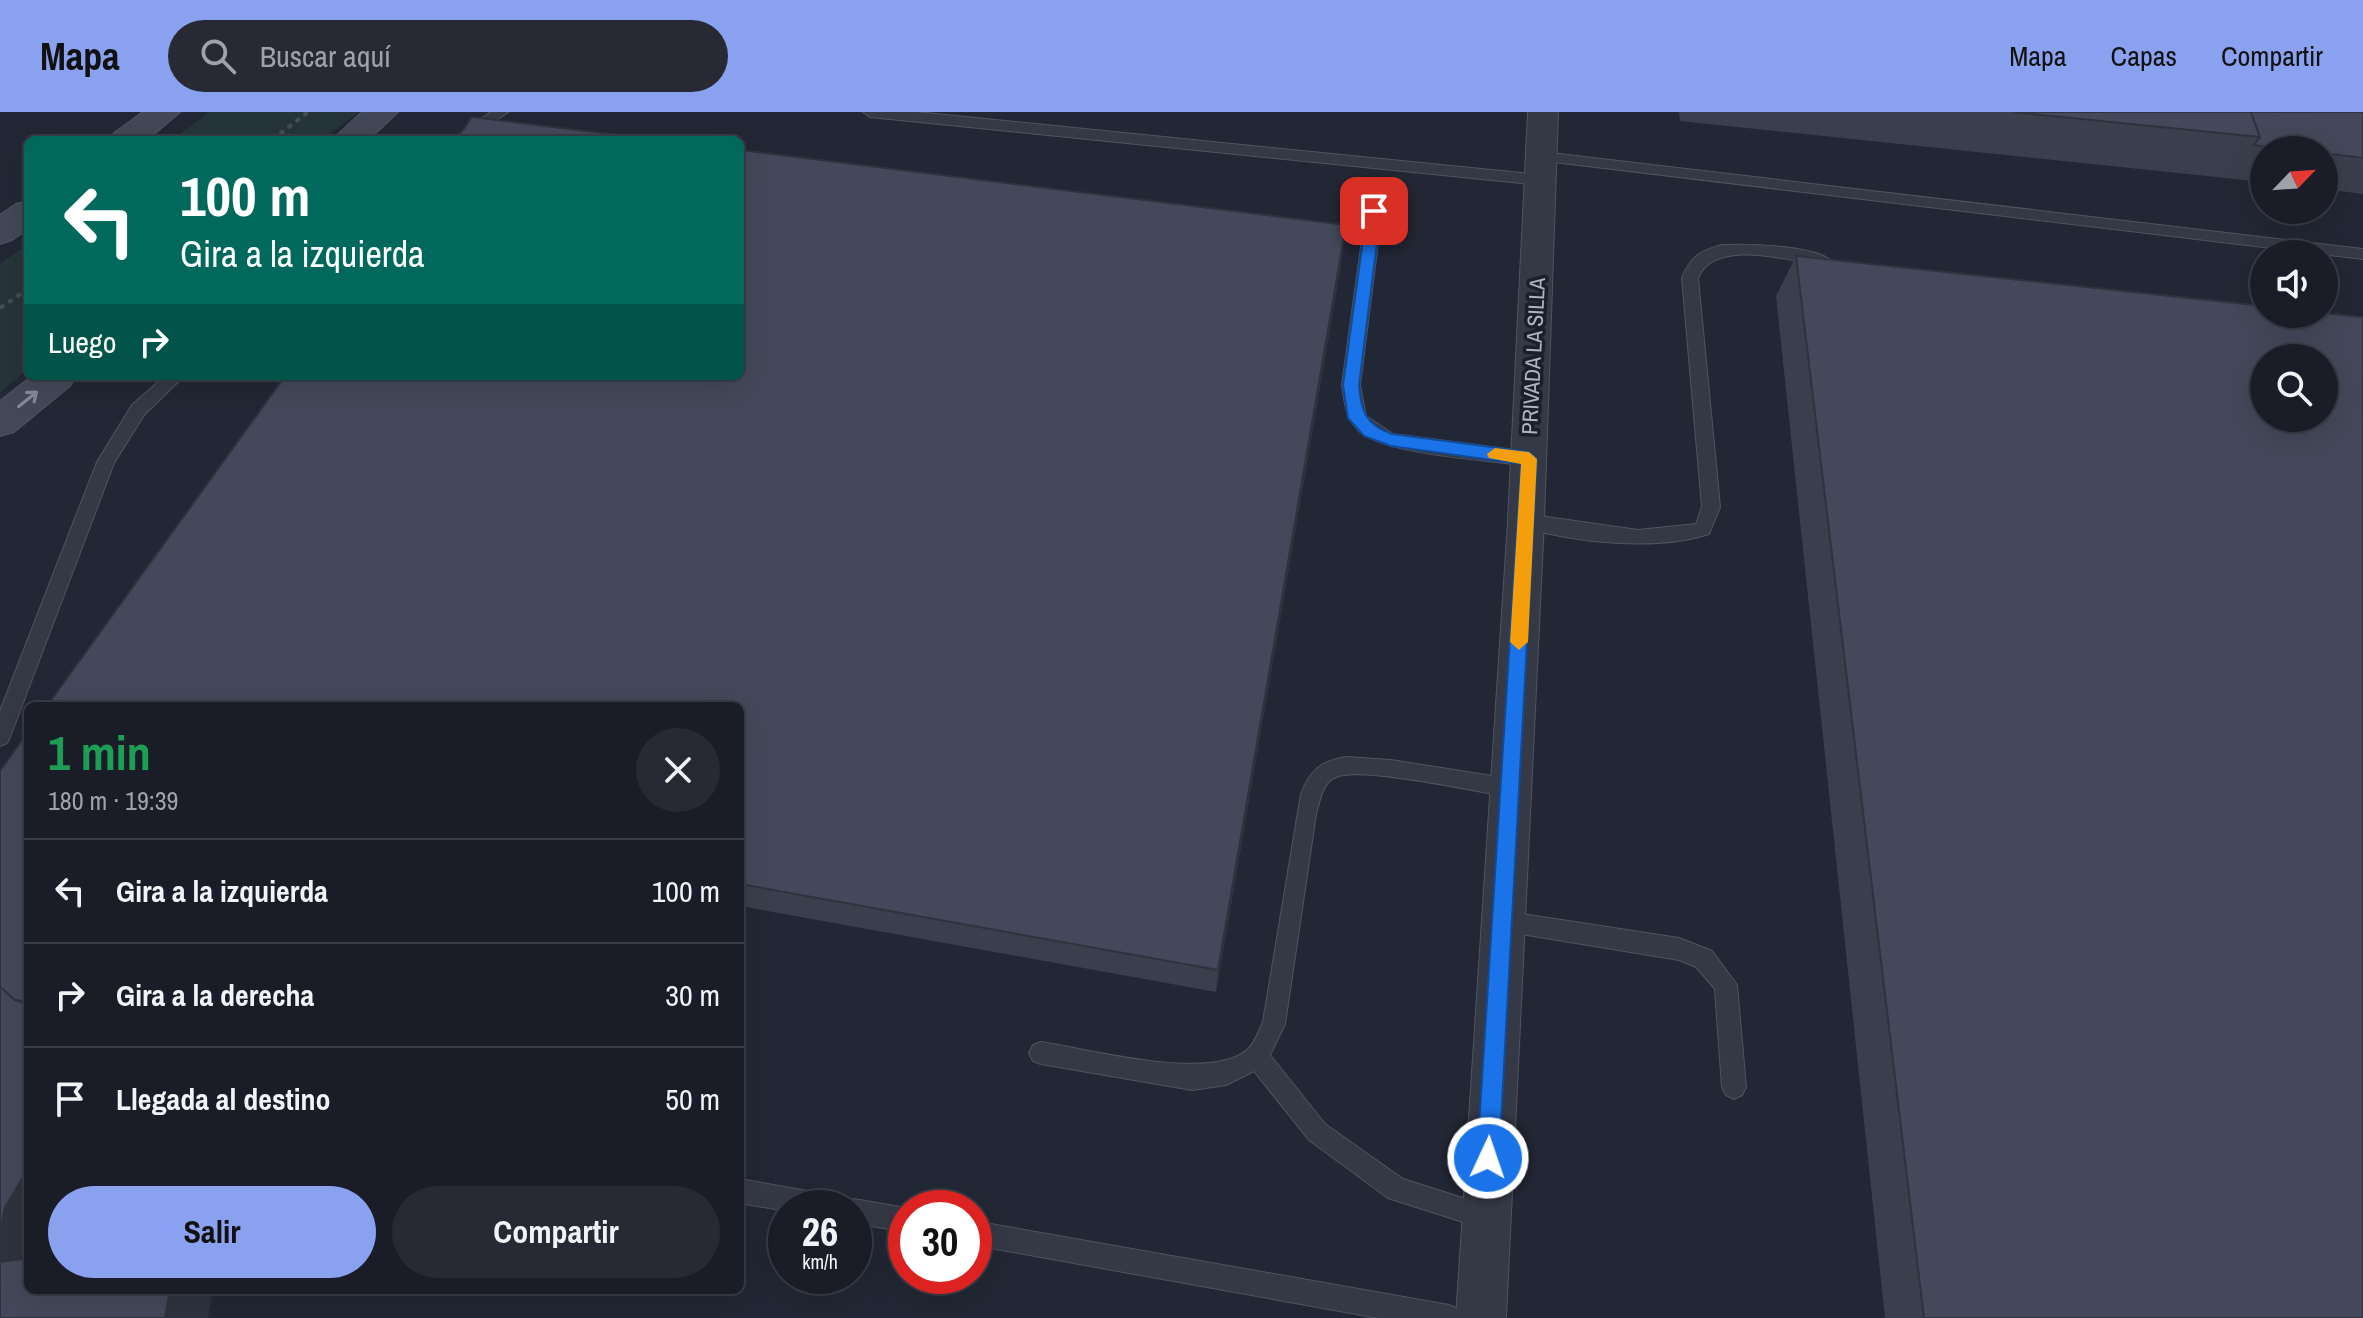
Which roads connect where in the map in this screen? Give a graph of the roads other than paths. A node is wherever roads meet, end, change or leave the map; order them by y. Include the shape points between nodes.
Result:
1 (164, 112) edge
2 (382, 112) edge
3 (501, 112) edge
4 (870, 112) edge
5 (1543, 112) edge
6 (131, 136) edge
7 (353, 136) edge
8 (464, 136) edge
9 (1542, 169) junction
10 (1374, 211) dead end
11 (24, 215) edge
12 (0, 232) edge
13 (2363, 254) edge
14 (1826, 261) edge
15 (52, 380) edge
16 (172, 380) edge
17 (0, 422) edge
18 (1529, 459) junction
19 (1526, 521) junction
20 (0, 737) edge
21 (1511, 788) junction
22 (1503, 921) junction
23 (1041, 1053) dead end
24 (1257, 1057) junction
25 (1734, 1087) dead end
26 (744, 1192) edge
27 (768, 1196) edge
28 (1485, 1217) junction
29 (992, 1236) edge
30 (1449, 1318) edge
31 (1481, 1318) edge

1 - 6 main road
2 - 7 main road
3 - 8 lane
4 - 9 lane
5 - 9 street, PRIVADA LA SILLA
9 - 13 lane
9 - 18 street, PRIVADA LA SILLA
10 - 18 lane via 1351,385 1354,414 1370,432 1391,440
11 - 12 main road
14 - 19 lane via 1720,250 1699,260 1690,278 1711,507 1703,529 1654,538
17 -> 15 main road
16 - 20 lane via 138,410 106,462
18 - 19 street, PRIVADA LA SILLA
19 - 21 street, PRIVADA LA SILLA
21 - 22 street, PRIVADA LA SILLA
21 - 24 lane via 1363,766 1333,768 1316,781 1306,814 1274,1024
22 - 25 lane via 1679,949 1704,959 1726,985
22 - 28 street, PRIVADA LA SILLA
23 - 24 lane via 1192,1078 1226,1073
24 - 28 lane via 1317,1132 1397,1189
26 - 27 lane
28 - 31 street, PRIVADA LA SILLA
29 - 30 lane

